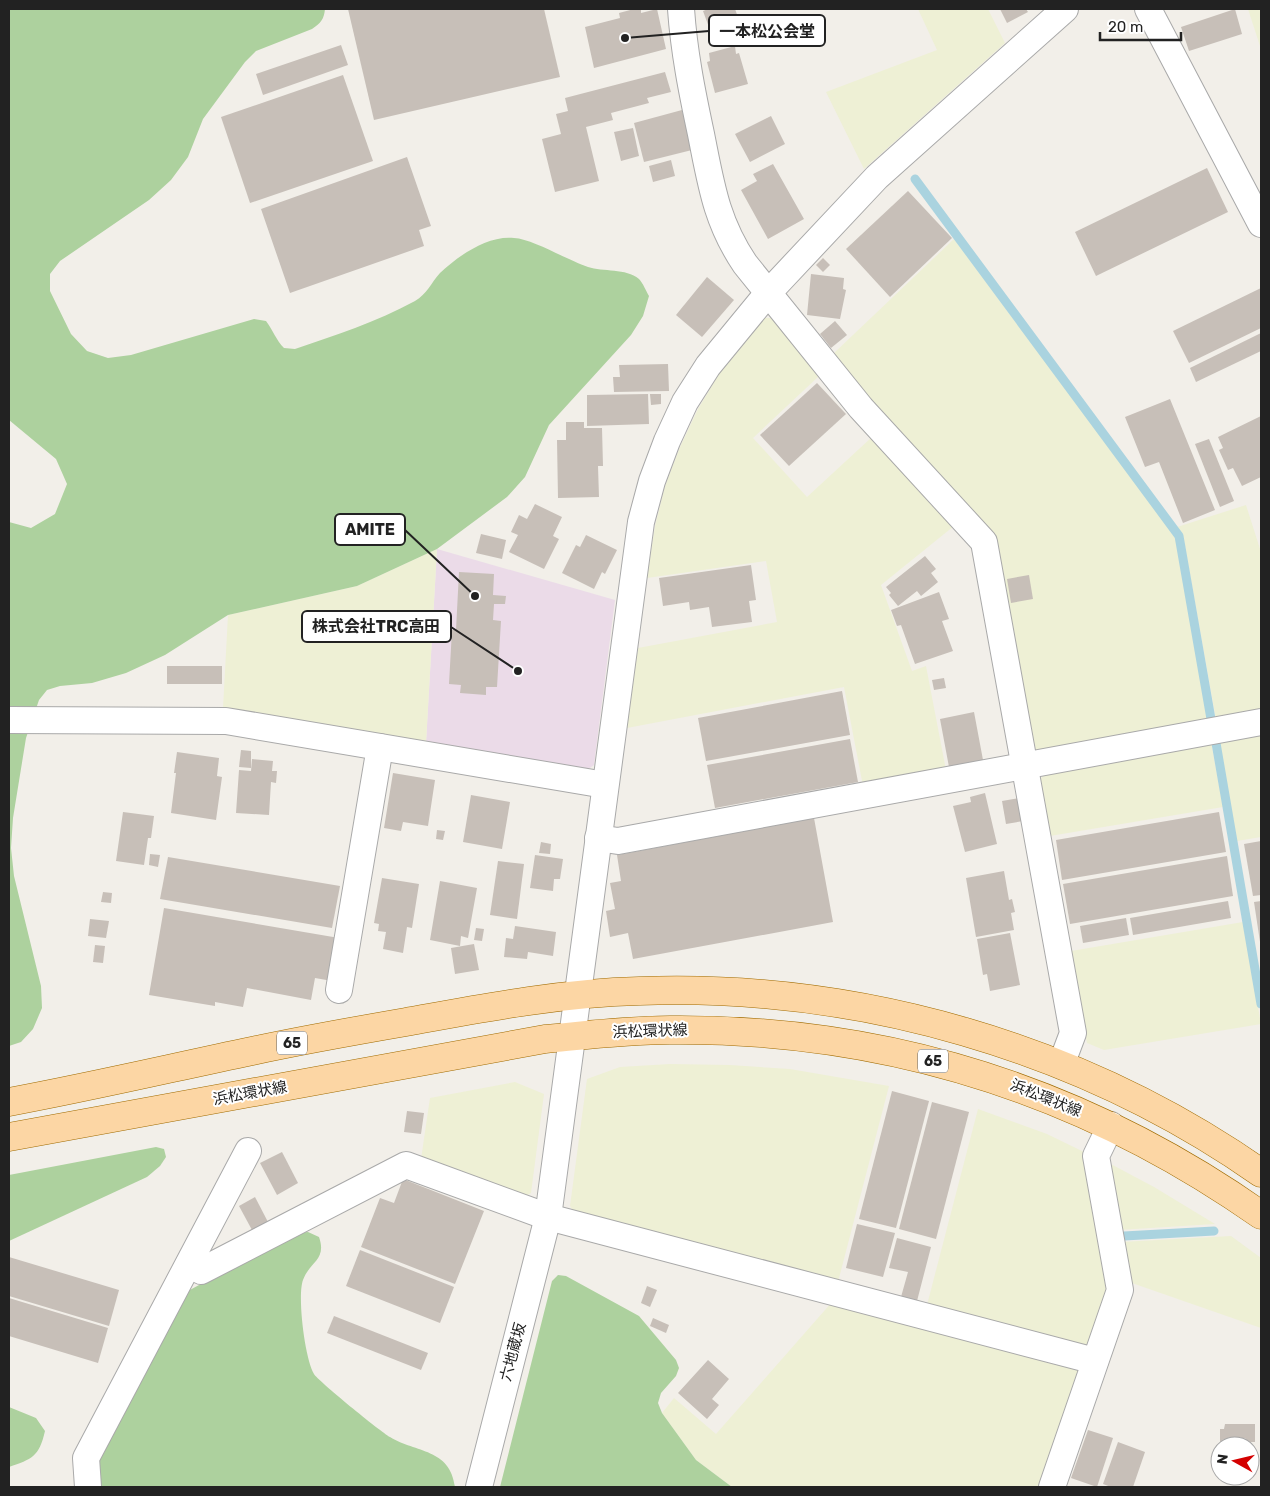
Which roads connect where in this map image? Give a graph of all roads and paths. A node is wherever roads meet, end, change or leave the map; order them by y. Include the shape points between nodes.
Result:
1 (680, 9) edge
2 (1065, 9) edge
3 (1148, 9) edge
4 (1253, 188) edge
5 (1261, 224) edge
6 (768, 293) junction
7 (9, 720) edge
8 (1261, 722) edge
9 (380, 748) junction
10 (1025, 766) junction
11 (605, 785) junction
12 (598, 838) junction
13 (339, 990) dead end
14 (577, 996) junction
15 (572, 1036) junction
16 (1060, 1065) junction
17 (9, 1102) edge
18 (1110, 1125) junction
19 (9, 1137) edge
20 (248, 1151) dead end
21 (1261, 1173) edge
22 (1261, 1215) edge
23 (548, 1217) junction
24 (188, 1264) junction
25 (1095, 1361) junction
26 (88, 1487) edge
27 (479, 1487) edge
28 (1052, 1487) edge

1 - 6 street via 684,55 719,215 730,241
2 - 6 street, 六地蔵坂 via 878,177
3 - 4 street
4 - 5 street
6 - 10 street via 861,408 984,542
6 - 11 street, 六地蔵坂 via 708,366 685,402 652,481 641,522
7 - 9 street via 226,721
8 - 10 street
9 - 11 street
9 - 13 street
10 - 12 street via 618,841
10 - 16 street via 1073,1033
11 - 12 street, 六地蔵坂
12 - 14 street, 六地蔵坂
14 - 15 street, 六地蔵坂
14 - 16 main road, 65 via 701,990 828,1002 953,1028
14 - 17 main road, 65 via 510,1003 265,1048
15 - 18 main road, 浜松環状線 / 65 via 732,1030 855,1044 916,1056 1002,1080
15 - 19 main road, 浜松環状線 / 65
15 - 23 street, 六地蔵坂
16 - 21 main road, 65 via 1132,1096 1188,1126
18 - 22 main road, 浜松環状線 / 65 via 1171,1156
18 - 25 street via 1096,1156 1120,1290
20 - 24 street
23 - 24 street via 406,1165 201,1271
23 - 25 street
23 - 27 street, 六地蔵坂
24 - 26 street via 86,1458
25 - 28 street

